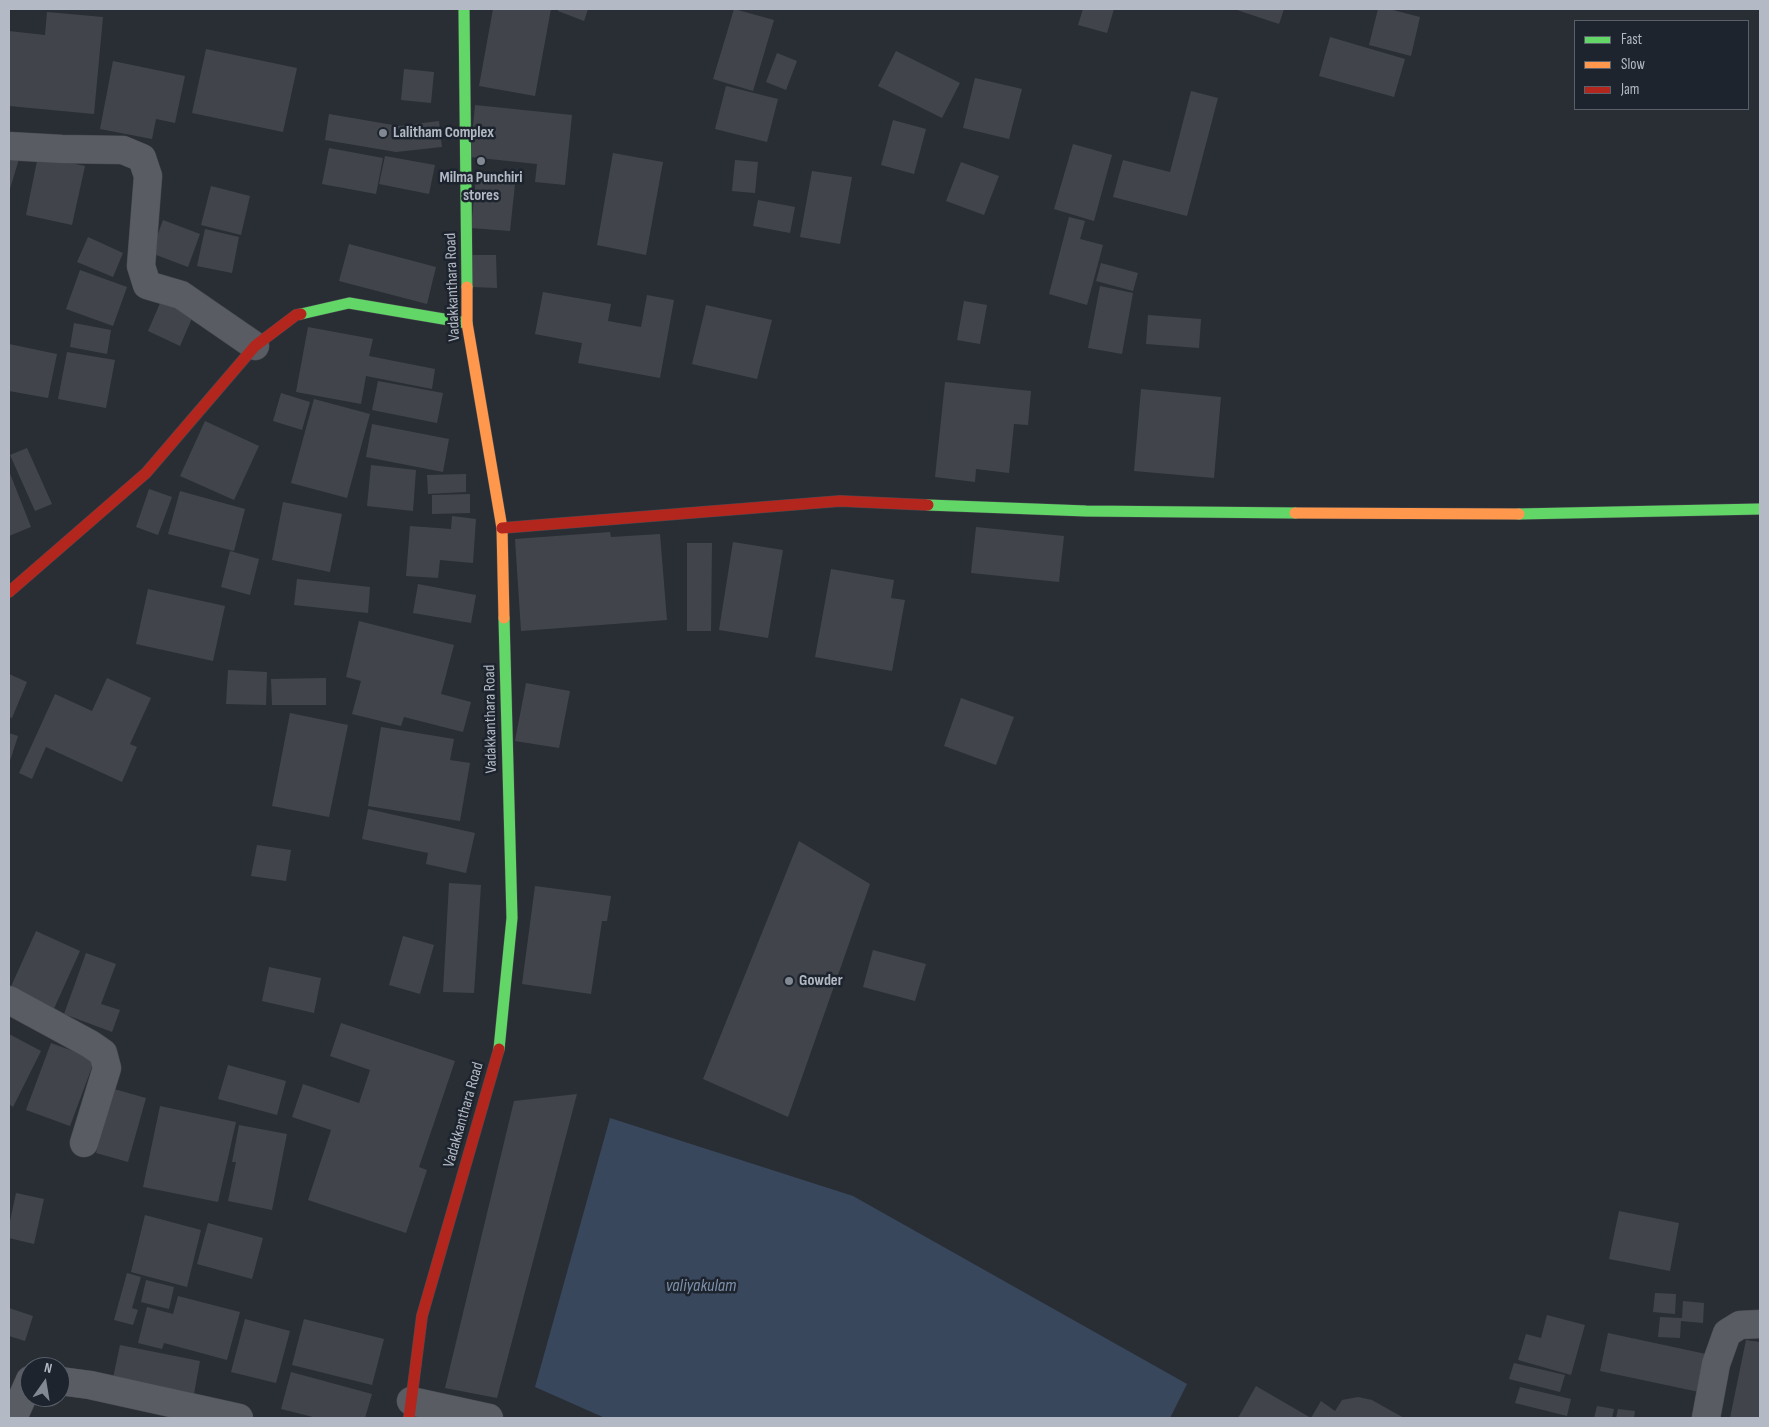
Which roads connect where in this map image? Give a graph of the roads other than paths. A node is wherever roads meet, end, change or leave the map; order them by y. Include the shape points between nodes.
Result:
1 (464, 9) edge
2 (9, 146) edge
3 (467, 322) junction
4 (255, 346) junction
5 (1760, 509) edge
6 (502, 528) junction
7 (9, 592) edge
8 (9, 1000) edge
9 (84, 1143) dead end
10 (1760, 1324) edge
11 (70, 1382) edge
12 (20, 1402) edge
13 (410, 1410) edge
14 (13, 1418) edge
15 (239, 1418) edge
16 (489, 1418) edge
17 (1706, 1418) edge

1 - 3 street, Vadakkanthara Road
2 - 4 street via 123,150 142,158 148,176 141,266 147,285 181,295
3 - 4 street via 349,303 296,315
3 - 6 street, Vadakkanthara Road
4 - 7 street via 146,472
5 - 6 street via 1497,514 1086,511 840,501
6 - 13 street, Vadakkanthara Road via 512,918 498,1055 422,1316
8 - 9 street via 103,1053 107,1068
10 - 17 street via 1740,1325 1727,1333 1716,1364
11 - 15 street
12 - 14 street
13 - 16 street

